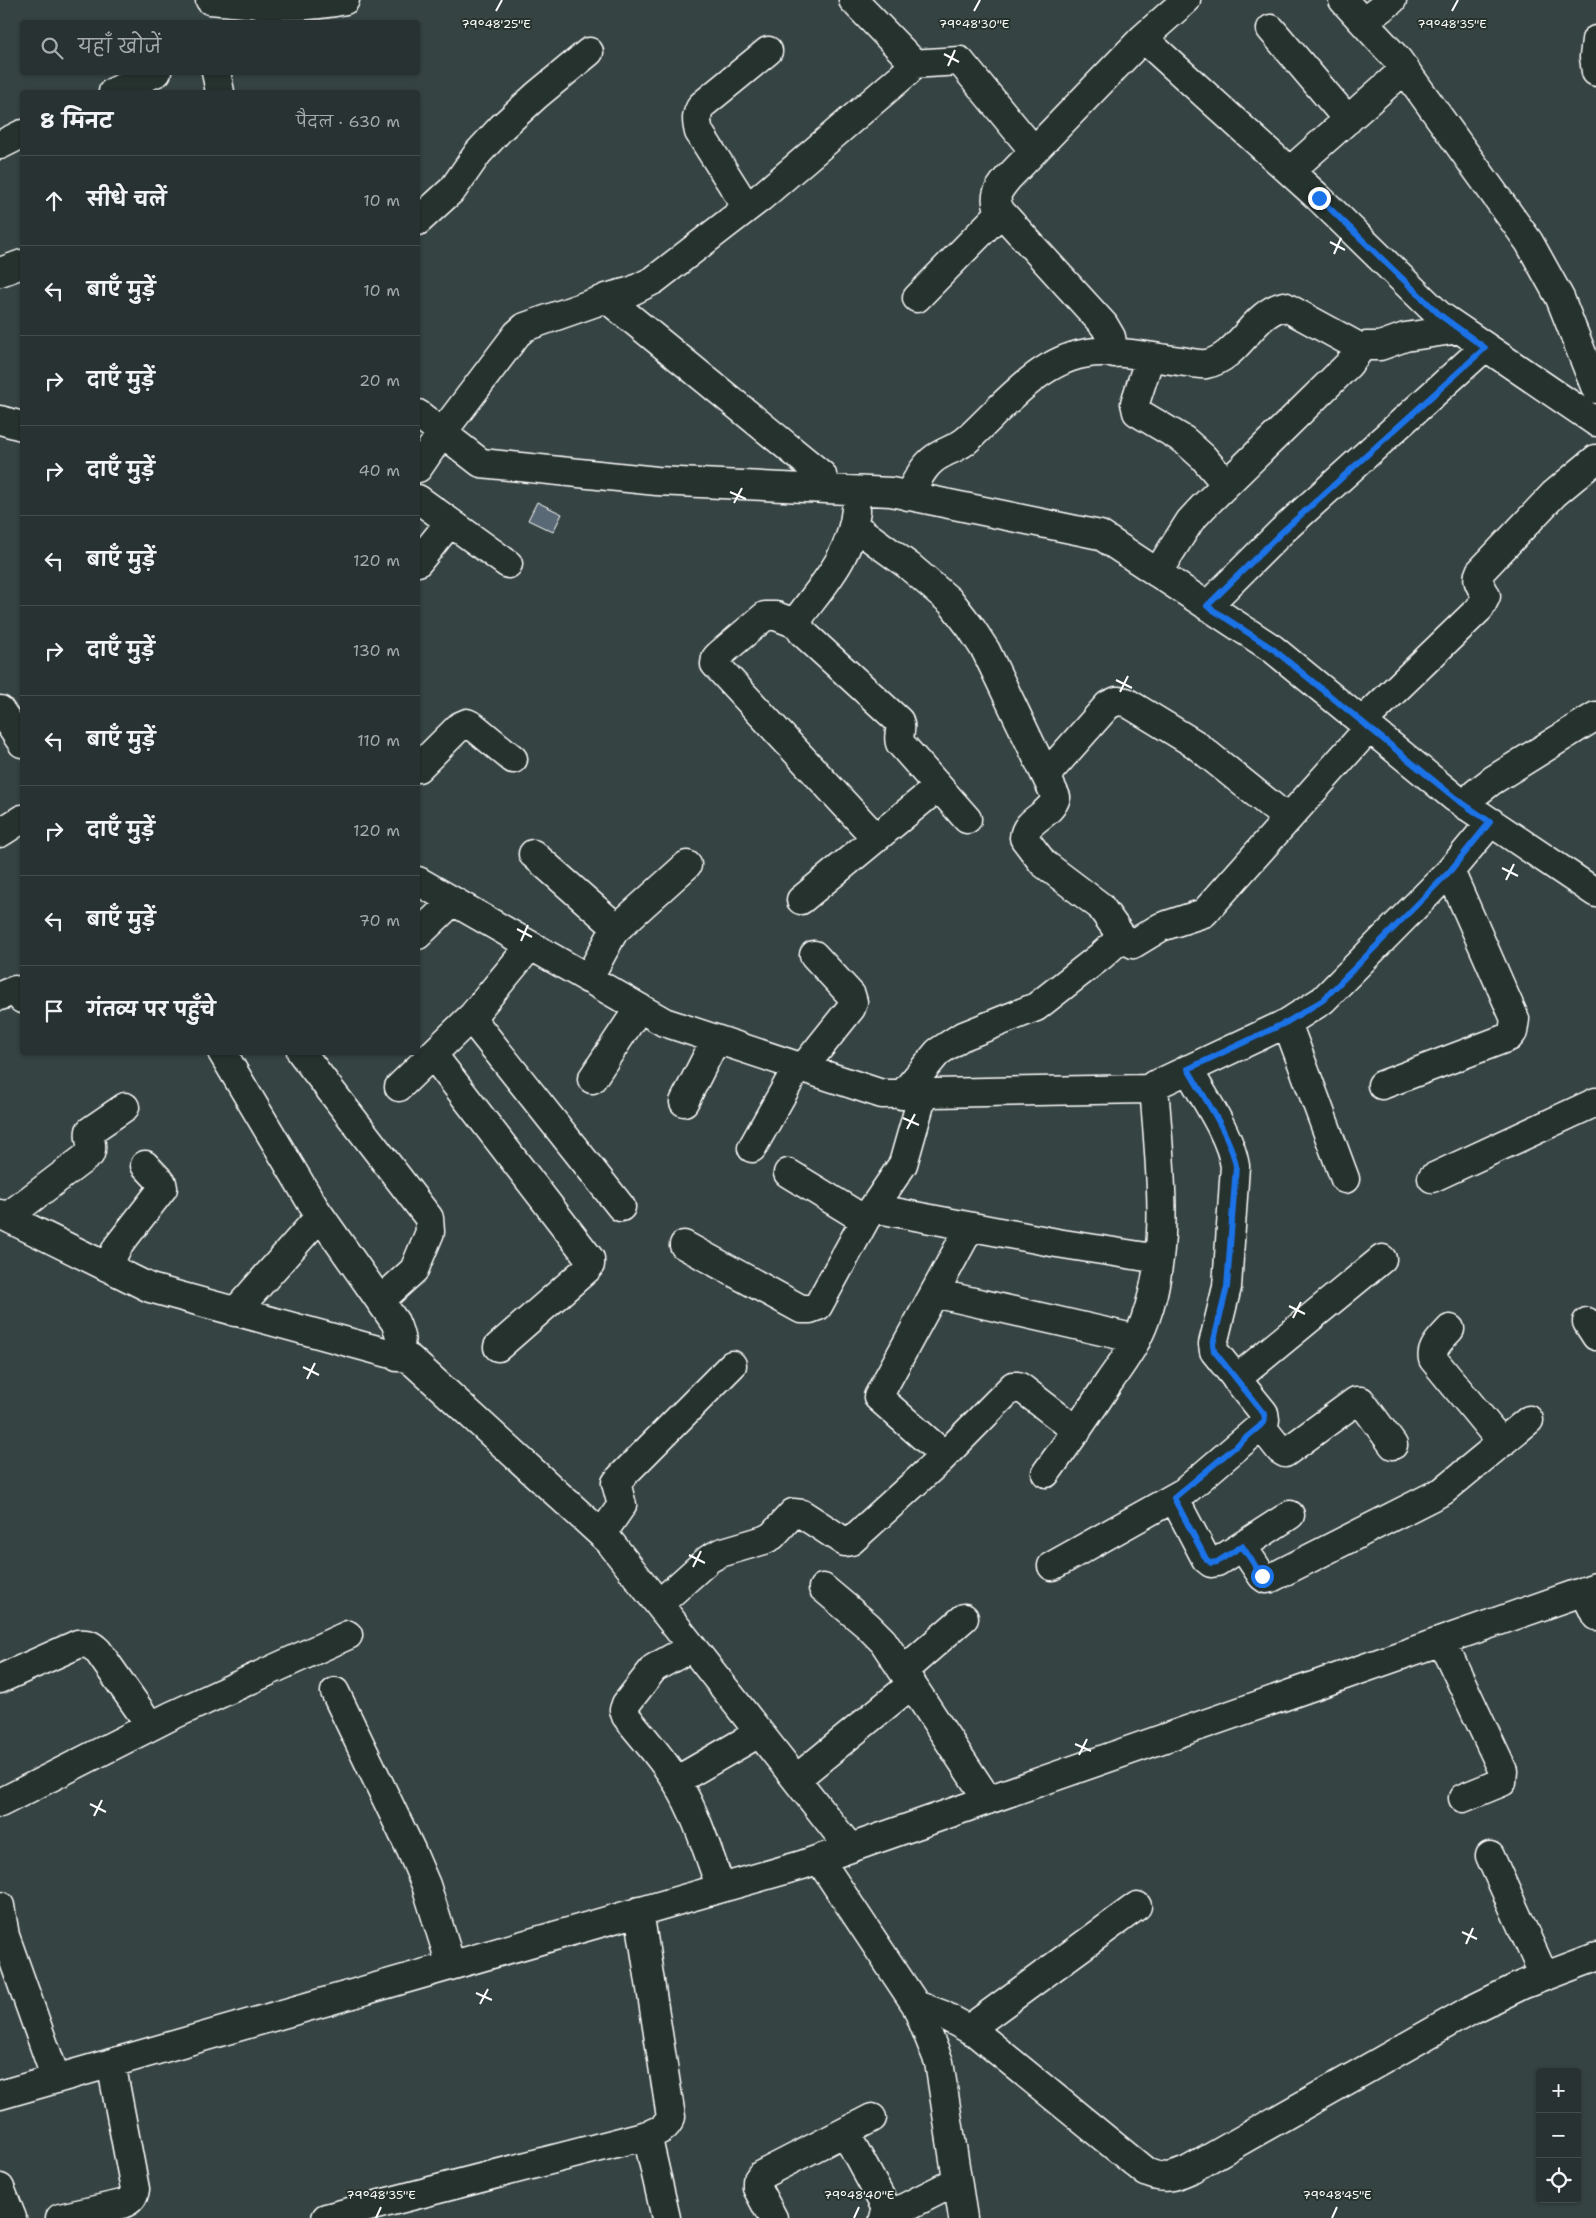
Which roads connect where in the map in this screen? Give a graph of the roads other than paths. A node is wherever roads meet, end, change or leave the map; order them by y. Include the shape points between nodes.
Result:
1 (198, 0) edge
2 (210, 0) edge
3 (345, 0) edge
4 (853, 0) edge
5 (1186, 0) edge
6 (1343, 0) edge
7 (1392, 0) edge
8 (206, 20) edge
9 (1364, 22) junction
10 (1271, 29) dead end
11 (1143, 38) junction
12 (1596, 40) edge
13 (768, 51) dead end
14 (589, 52) dead end
15 (911, 64) junction
16 (1405, 69) junction
17 (1596, 72) edge
18 (150, 75) edge
19 (217, 75) edge
20 (117, 90) edge
21 (220, 90) edge
22 (1348, 120) junction
23 (20, 135) edge
24 (0, 145) edge
25 (1034, 151) junction
26 (1290, 171) junction
27 (747, 208) junction
28 (1001, 212) junction
29 (420, 219) edge
30 (20, 265) edge
31 (0, 272) edge
32 (606, 298) junction
33 (917, 298) dead end
34 (1459, 329) junction
35 (1361, 348) junction
36 (1485, 348) junction
37 (1114, 353) junction
38 (1150, 357) junction
39 (1596, 389) edge
40 (420, 416) edge
41 (0, 420) edge
42 (1596, 422) edge
43 (20, 425) edge
44 (442, 433) junction
45 (1596, 459) edge
46 (420, 465) edge
47 (1226, 484) junction
48 (815, 488) junction
49 (858, 491) junction
50 (908, 496) junction
51 (420, 500) edge
52 (450, 522) junction
53 (854, 526) junction
54 (420, 560) edge
55 (508, 564) dead end
56 (1157, 573) junction
57 (1207, 606) junction
58 (799, 625) junction
59 (1596, 716) edge
60 (1365, 725) junction
61 (513, 759) dead end
62 (420, 766) edge
63 (1046, 774) junction
64 (938, 787) junction
65 (1466, 806) junction
66 (20, 819) edge
67 (967, 819) dead end
68 (1288, 819) junction
69 (1490, 822) junction
70 (0, 833) edge
71 (876, 838) junction
72 (533, 854) dead end
73 (687, 865) dead end
74 (1450, 871) junction
75 (420, 882) edge
76 (1596, 893) edge
77 (801, 900) dead end
78 (453, 901) junction
79 (617, 928) junction
80 (420, 933) edge
81 (1122, 937) junction
82 (530, 946) junction
83 (814, 955) dead end
84 (588, 979) junction
85 (0, 996) edge
86 (20, 996) edge
87 (639, 1008) junction
88 (471, 1018) junction
89 (1287, 1022) junction
90 (716, 1039) junction
91 (303, 1055) edge
92 (433, 1055) junction
93 (233, 1056) edge
94 (800, 1067) junction
95 (1188, 1069) junction
96 (592, 1079) dead end
97 (1382, 1085) dead end
98 (1154, 1086) junction
99 (399, 1087) dead end
100 (912, 1094) junction
101 (684, 1102) dead end
102 (1596, 1102) edge
103 (124, 1108) dead end
104 (752, 1148) dead end
105 (145, 1165) dead end
106 (788, 1173) dead end
107 (1432, 1178) dead end
108 (1345, 1179) dead end
109 (621, 1207) dead end
110 (869, 1214) junction
111 (4, 1215) edge
112 (320, 1216) junction
113 (970, 1227) junction
114 (684, 1245) dead end
115 (1159, 1259) junction
116 (1382, 1259) dead end
117 (107, 1267) junction
118 (934, 1294) junction
119 (380, 1301) junction
120 (235, 1312) junction
121 (1450, 1329) dead end
122 (1137, 1339) junction
123 (498, 1347) dead end
124 (397, 1357) junction
125 (732, 1365) dead end
126 (1236, 1379) junction
127 (1530, 1420) dead end
128 (1260, 1426) junction
129 (1077, 1431) junction
130 (1502, 1443) junction
131 (1393, 1444) dead end
132 (944, 1455) junction
133 (1046, 1473) dead end
134 (1174, 1498) junction
135 (1290, 1515) dead end
136 (602, 1534) junction
137 (1242, 1546) junction
138 (1052, 1566) dead end
139 (823, 1588) dead end
140 (1590, 1589) edge
141 (658, 1604) junction
142 (1596, 1616) edge
143 (964, 1618) dead end
144 (348, 1635) dead end
145 (1442, 1641) junction
146 (692, 1647) junction
147 (908, 1678) junction
148 (0, 1679) edge
149 (335, 1692) dead end
150 (148, 1728) junction
151 (759, 1732) junction
152 (796, 1779) junction
153 (676, 1782) junction
154 (1463, 1798) dead end
155 (988, 1800) junction
156 (0, 1802) edge
157 (850, 1848) junction
158 (1490, 1856) dead end
159 (819, 1859) junction
160 (721, 1888) junction
161 (0, 1906) edge
162 (1137, 1906) dead end
163 (639, 1911) junction
164 (1596, 1956) edge
165 (451, 1965) junction
166 (1544, 1976) junction
167 (916, 2005) junction
168 (969, 2029) junction
169 (111, 2063) junction
170 (56, 2079) junction
171 (0, 2095) edge
172 (872, 2118) dead end
173 (845, 2132) junction
174 (647, 2136) junction
175 (957, 2181) junction
176 (0, 2188) edge
177 (887, 2216) edge
178 (12, 2218) edge
179 (60, 2218) edge
180 (326, 2218) edge
181 (666, 2218) edge
182 (773, 2218) edge
183 (963, 2218) edge

1 - 8 street
2 - 3 street via 280,7
4 - 15 street via 910,58
5 - 11 street
6 - 9 street
7 - 9 street
9 - 16 street
10 - 22 street
11 - 25 street
11 - 26 street
12 - 17 street
13 - 27 street via 702,104 696,120 699,132
14 - 29 street via 502,127 478,152 453,189
15 - 25 street via 960,61
15 - 27 street via 902,76
16 - 22 street
16 - 39 street via 1529,242 1560,298
18 - 20 street
19 - 21 street
22 - 26 street
23 - 24 street
25 - 28 street via 998,190 996,203
26 - 34 street via 1440,315
27 - 32 street via 654,280 632,291
28 - 33 street
28 - 37 street via 1104,325 1111,337
30 - 31 street
32 - 44 street via 525,327
32 - 48 street via 822,475
34 - 35 street
34 - 36 street
35 - 38 street via 1284,306 1270,312 1214,362 1204,364
35 - 47 street
36 - 42 street
36 - 57 street via 1282,532
37 - 38 street
37 - 50 street via 1080,353 1063,358 1048,368 1009,398 961,446 932,460
38 - 47 street via 1135,403 1137,412 1184,440
40 - 44 street
41 - 43 street
44 - 46 street
44 - 48 street via 481,463 657,481
45 - 60 street via 1554,494 1480,572 1477,578 1486,596 1480,608
47 - 56 street via 1190,521
48 - 49 street
49 - 50 street
49 - 53 street
50 - 56 street via 1100,535
51 - 52 street
52 - 54 street
52 - 55 street
53 - 58 street via 838,565 800,616
53 - 63 street via 910,566 951,602 986,651
56 - 57 street
57 - 60 street via 1273,649
58 - 64 street via 802,632 899,721 902,727 900,743
58 - 71 street via 776,616 765,616 720,654 715,664
59 - 65 street via 1493,780
60 - 65 street
60 - 68 street
61 - 62 street via 467,723 460,726
63 - 68 street via 1108,705 1126,702 1195,744
63 - 81 street via 1056,797 1054,803 1027,827 1024,838 1043,863 1100,906
64 - 67 street
64 - 71 street
65 - 69 street
66 - 70 street
68 - 81 street via 1204,913 1161,927 1133,944
69 - 74 street
69 - 76 street
71 - 77 street
72 - 79 street
73 - 79 street
74 - 89 street via 1332,993
74 - 97 street via 1515,1018 1513,1032 1509,1037
75 - 78 street
78 - 80 street
78 - 82 street
79 - 84 street
81 - 100 street via 1036,1007 961,1037 944,1048
82 - 84 street
82 - 88 street
83 - 94 street via 853,1002
84 - 87 street
85 - 86 street via 15,990
87 - 90 street via 664,1022
87 - 96 street
88 - 92 street
88 - 109 street
89 - 95 street
89 - 108 street
90 - 94 street
90 - 101 street
91 - 119 street via 428,1218 430,1232 414,1270
92 - 99 street
92 - 123 street via 590,1259 587,1269
93 - 112 street
94 - 100 street via 882,1094
94 - 104 street
95 - 98 street
95 - 126 street via 1234,1154 1236,1166 1227,1287 1213,1344 1214,1351
98 - 100 street via 1147,1089
98 - 115 street via 1161,1188
100 - 110 street via 903,1164
102 - 107 street
103 - 111 street via 90,1131 90,1154
105 - 117 street via 164,1188 118,1246
106 - 110 street
110 - 113 street
110 - 114 street via 818,1306 810,1309 801,1309
111 - 117 street
112 - 119 street
112 - 120 street
113 - 115 street
113 - 118 street
115 - 122 street via 1153,1296
116 - 126 street
117 - 120 street via 150,1288
118 - 122 street
118 - 132 street via 878,1397
119 - 124 street via 402,1336
120 - 124 street
121 - 130 street via 1433,1350 1433,1359
122 - 129 street
124 - 136 street via 410,1359
125 - 136 street via 616,1483 622,1505
126 - 128 street via 1264,1414 1265,1420
127 - 130 street
128 - 131 street via 1285,1453 1356,1401 1361,1401
128 - 134 street
129 - 132 street via 1024,1390 1013,1386
129 - 133 street
130 - 137 street via 1442,1490 1271,1578 1262,1576
132 - 141 street via 851,1541 845,1542 794,1512 772,1536 709,1559
134 - 137 street via 1211,1563
134 - 138 street
135 - 137 street
136 - 141 street
139 - 147 street via 868,1625
140 - 142 street
140 - 145 street
141 - 146 street
143 - 147 street
144 - 150 street
145 - 154 street via 1503,1771 1502,1782
145 - 155 street
146 - 151 street
146 - 153 street via 654,1668 624,1710
147 - 152 street
147 - 155 street
148 - 150 street via 86,1643 98,1651 145,1718
149 - 165 street via 426,1885
150 - 156 street
151 - 152 street
151 - 153 street
152 - 157 street
153 - 160 street via 694,1815
155 - 157 street
157 - 159 street
158 - 166 street
159 - 160 street
159 - 167 street
160 - 163 street
161 - 170 street via 5,1936
162 - 168 street
163 - 165 street
163 - 174 street via 671,2117 662,2130
164 - 166 street
165 - 169 street
166 - 168 street via 1469,2011 1173,2178 1146,2172
167 - 168 street via 943,2014
167 - 175 street via 939,2062
169 - 170 street
169 - 179 street via 136,2188 134,2196 129,2202
170 - 171 street
172 - 173 street
173 - 177 street
173 - 182 street via 761,2176 757,2188
174 - 180 street
174 - 181 street
175 - 177 street
175 - 183 street
176 - 178 street

